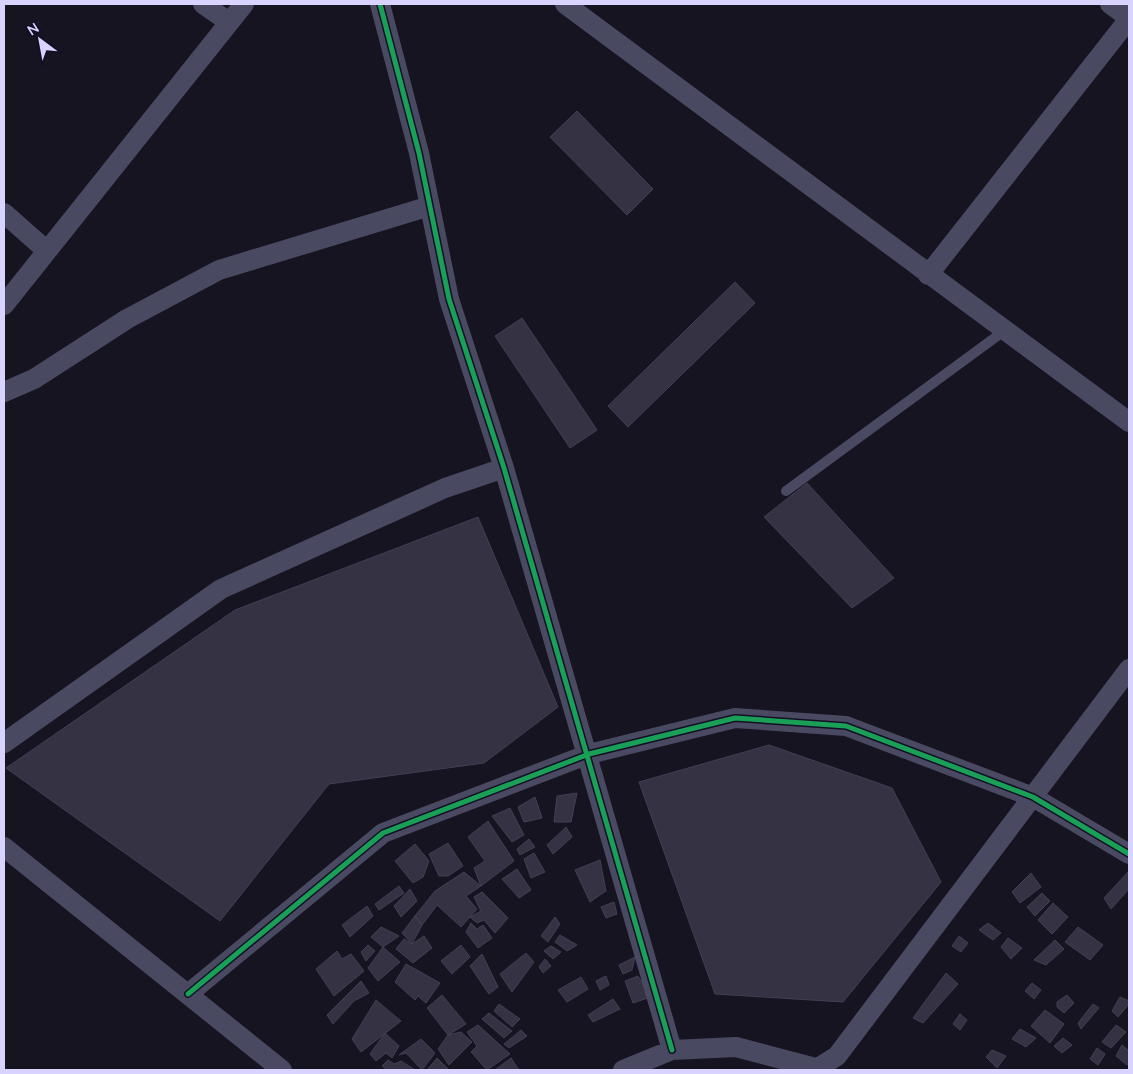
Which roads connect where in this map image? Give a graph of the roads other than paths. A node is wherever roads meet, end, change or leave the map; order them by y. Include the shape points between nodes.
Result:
1 (203, 4) edge
2 (244, 4) edge
3 (380, 4) edge
4 (565, 4) edge
5 (1110, 4) edge
6 (1129, 19) edge
7 (230, 22) junction
8 (430, 206) junction
9 (4, 213) edge
10 (47, 251) junction
11 (928, 275) junction
12 (4, 305) edge
13 (1004, 332) junction
14 (4, 392) edge
15 (1129, 422) edge
16 (504, 468) junction
17 (786, 491) dead end
18 (1129, 669) edge
19 (4, 743) edge
20 (588, 754) junction
21 (1033, 797) junction
22 (4, 847) edge
23 (1129, 854) edge
24 (188, 994) junction
25 (672, 1050) junction
26 (282, 1070) edge
27 (623, 1070) edge
28 (815, 1070) edge
29 (823, 1070) edge

1 - 7 street
2 - 7 street
3 - 8 street
4 - 11 street
5 - 6 street
6 - 11 street
7 - 10 street
8 - 14 street via 219,270 127,319 34,379
8 - 16 street via 450,299
9 - 10 street
10 - 12 street
11 - 13 street
13 - 15 street
13 - 17 lane
16 - 19 street via 445,488 221,589
16 - 20 street
18 - 21 street
20 - 21 street via 735,718 846,726
20 - 24 street via 383,833
20 - 25 street
21 - 23 street
21 - 28 street via 837,1056
22 - 24 street
24 - 26 street
25 - 27 street
25 - 28 street via 736,1047
28 - 29 street

